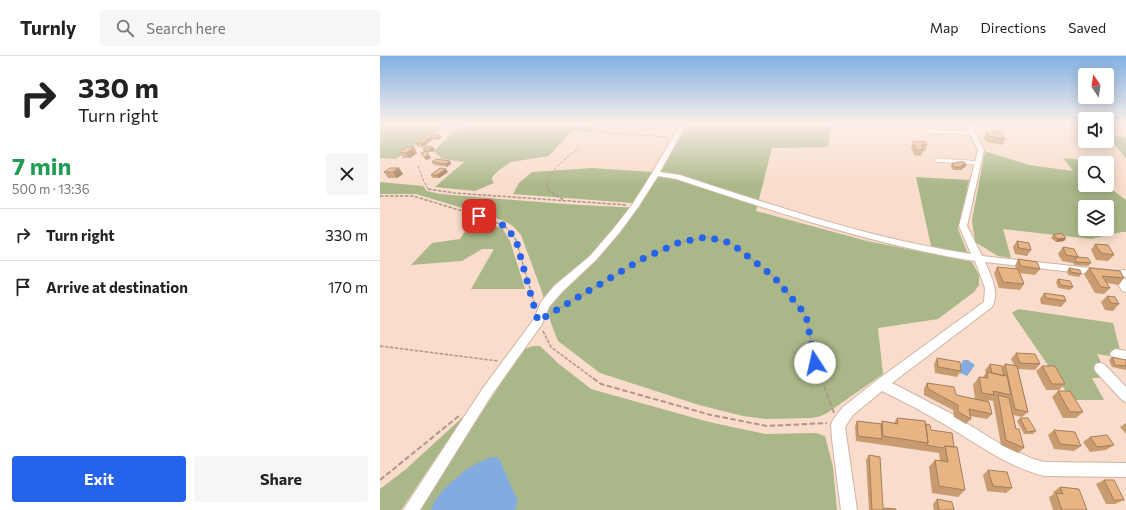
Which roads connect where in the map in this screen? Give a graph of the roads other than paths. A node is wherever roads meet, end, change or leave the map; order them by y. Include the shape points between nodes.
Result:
1 (673, 144) edge
2 (978, 144) edge
3 (936, 160) dead end
4 (978, 163) junction
5 (656, 173) junction
6 (977, 258) junction
7 (1121, 274) edge
8 (1126, 288) edge
9 (1100, 368) dead end
10 (881, 384) junction
11 (1126, 396) edge
12 (1126, 470) edge
13 (411, 510) edge
14 (849, 510) edge

1 - 5 street
2 - 4 street via 981,150
3 - 4 lane
4 - 6 street via 964,226
5 - 6 street via 677,177 864,235
5 - 13 street via 635,206 593,258 558,289 545,305 538,321 487,392
6 - 7 street
6 - 10 street via 988,278 991,294 988,304
7 - 8 street
9 - 11 street
10 - 12 street via 1033,467
10 - 14 street via 848,411 838,425

